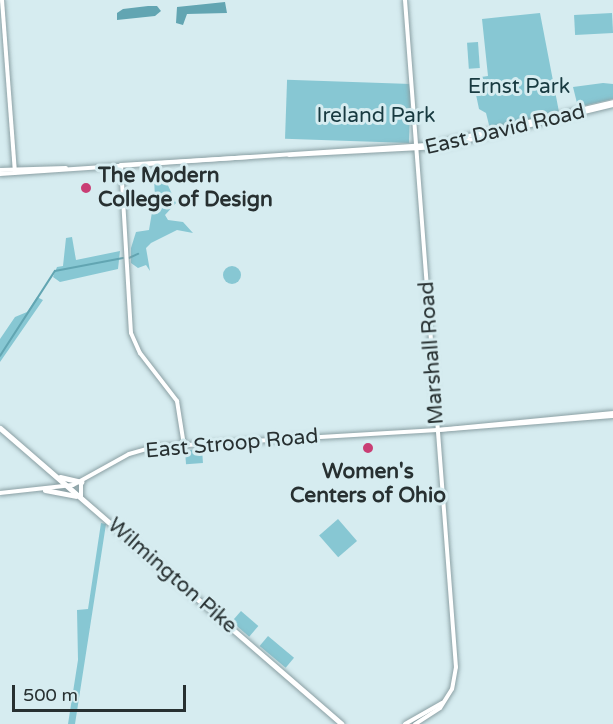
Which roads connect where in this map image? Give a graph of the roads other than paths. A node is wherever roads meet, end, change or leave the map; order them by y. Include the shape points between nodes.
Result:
1 (2, 0) edge
2 (405, 0) edge
3 (613, 104) edge
4 (417, 137) junction
5 (407, 146) junction
6 (417, 148) junction
7 (289, 155) junction
8 (121, 165) junction
9 (15, 171) junction
10 (0, 172) edge
11 (613, 415) edge
12 (0, 428) edge
13 (437, 430) junction
14 (184, 445) junction
15 (55, 476) junction
16 (81, 482) junction
17 (67, 486) junction
18 (47, 489) junction
19 (0, 493) edge
20 (81, 498) junction
21 (443, 703) junction
22 (342, 724) edge
23 (405, 724) edge
24 (415, 724) edge

1 - 9 street
2 - 4 street, Marshall Road
3 - 6 street, East David Road
4 - 5 street
4 - 6 street, Marshall Road
5 - 6 street, East David Road
5 - 7 street, East David Road
6 - 7 street, East David Road
6 - 13 street, Marshall Road
7 - 8 street, East David Road
8 - 9 street, East David Road
8 - 14 street via 131,333 140,353 177,401
9 - 10 street, East David Road
11 - 13 street, East Stroop Road
12 - 15 main road, Wilmington Pike
13 - 14 street, East Stroop Road
13 - 21 street, Marshall Road via 456,667 453,685
14 - 16 street, East Stroop Road via 134,452
15 - 16 main road
15 - 17 main road, Wilmington Pike
15 - 18 street via 55,483
16 - 17 street, East Stroop Road
16 - 20 street
17 - 18 street, East Stroop Road
17 - 20 main road, Wilmington Pike
18 - 19 street, East Stroop Road
18 - 20 main road
20 - 22 main road, Wilmington Pike
21 - 23 street
21 - 24 street, Marshall Road via 435,713

